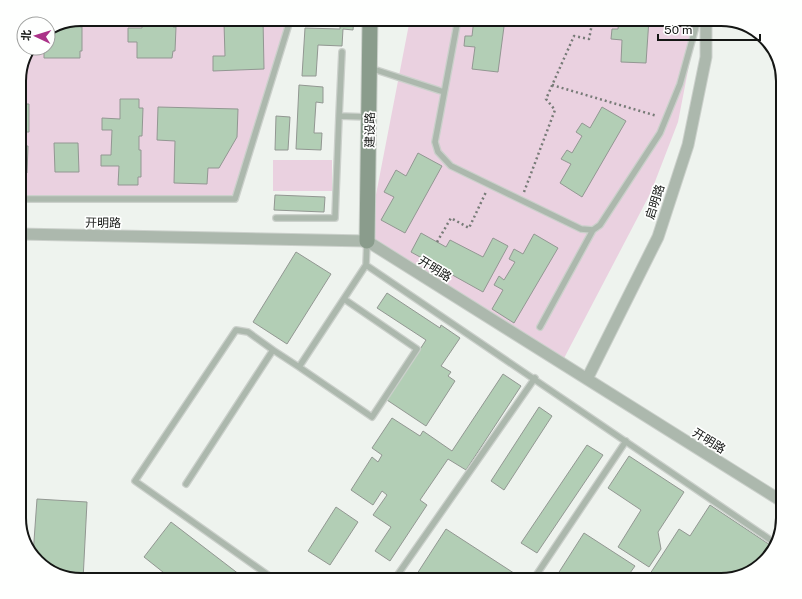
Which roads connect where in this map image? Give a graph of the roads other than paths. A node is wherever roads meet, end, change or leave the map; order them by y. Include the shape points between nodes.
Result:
1 (287, 26) edge
2 (370, 26) edge
3 (457, 26) edge
4 (696, 26) edge
5 (706, 26) edge
6 (342, 52) dead end
7 (370, 68) junction
8 (444, 92) junction
9 (339, 116) junction
10 (370, 117) junction
11 (26, 199) edge
12 (276, 218) dead end
13 (593, 230) junction
14 (26, 234) edge
15 (367, 242) junction
16 (366, 265) junction
17 (344, 299) junction
18 (540, 327) dead end
19 (273, 350) junction
20 (299, 368) junction
21 (535, 378) junction
22 (587, 379) junction
23 (626, 441) junction
24 (186, 484) dead end
25 (776, 498) edge
26 (771, 540) edge
27 (264, 573) edge
28 (399, 573) edge
29 (538, 573) edge

1 - 11 lane via 235,199
2 - 7 street, 建设路
3 - 8 lane
4 - 13 lane via 680,84 660,133 600,225
5 - 22 street, 启明路 via 706,57 688,145 658,237
6 - 9 lane
7 - 8 lane
7 - 10 street, 建设路
8 - 13 lane via 434,142 438,152 451,166 582,229
9 - 10 lane
9 - 12 lane via 335,218
10 - 15 street, 建设路
13 - 18 lane
14 - 15 street, 开明路
15 - 16 lane
15 - 22 street, 开明路
16 - 17 lane
16 - 21 lane
17 - 20 lane
17 - 20 lane via 417,349 409,362 372,417
19 - 20 lane
19 - 24 lane
19 - 27 lane via 248,332 236,330 135,481
21 - 23 lane
21 - 28 lane
22 - 25 street, 开明路
23 - 26 lane
23 - 29 lane

